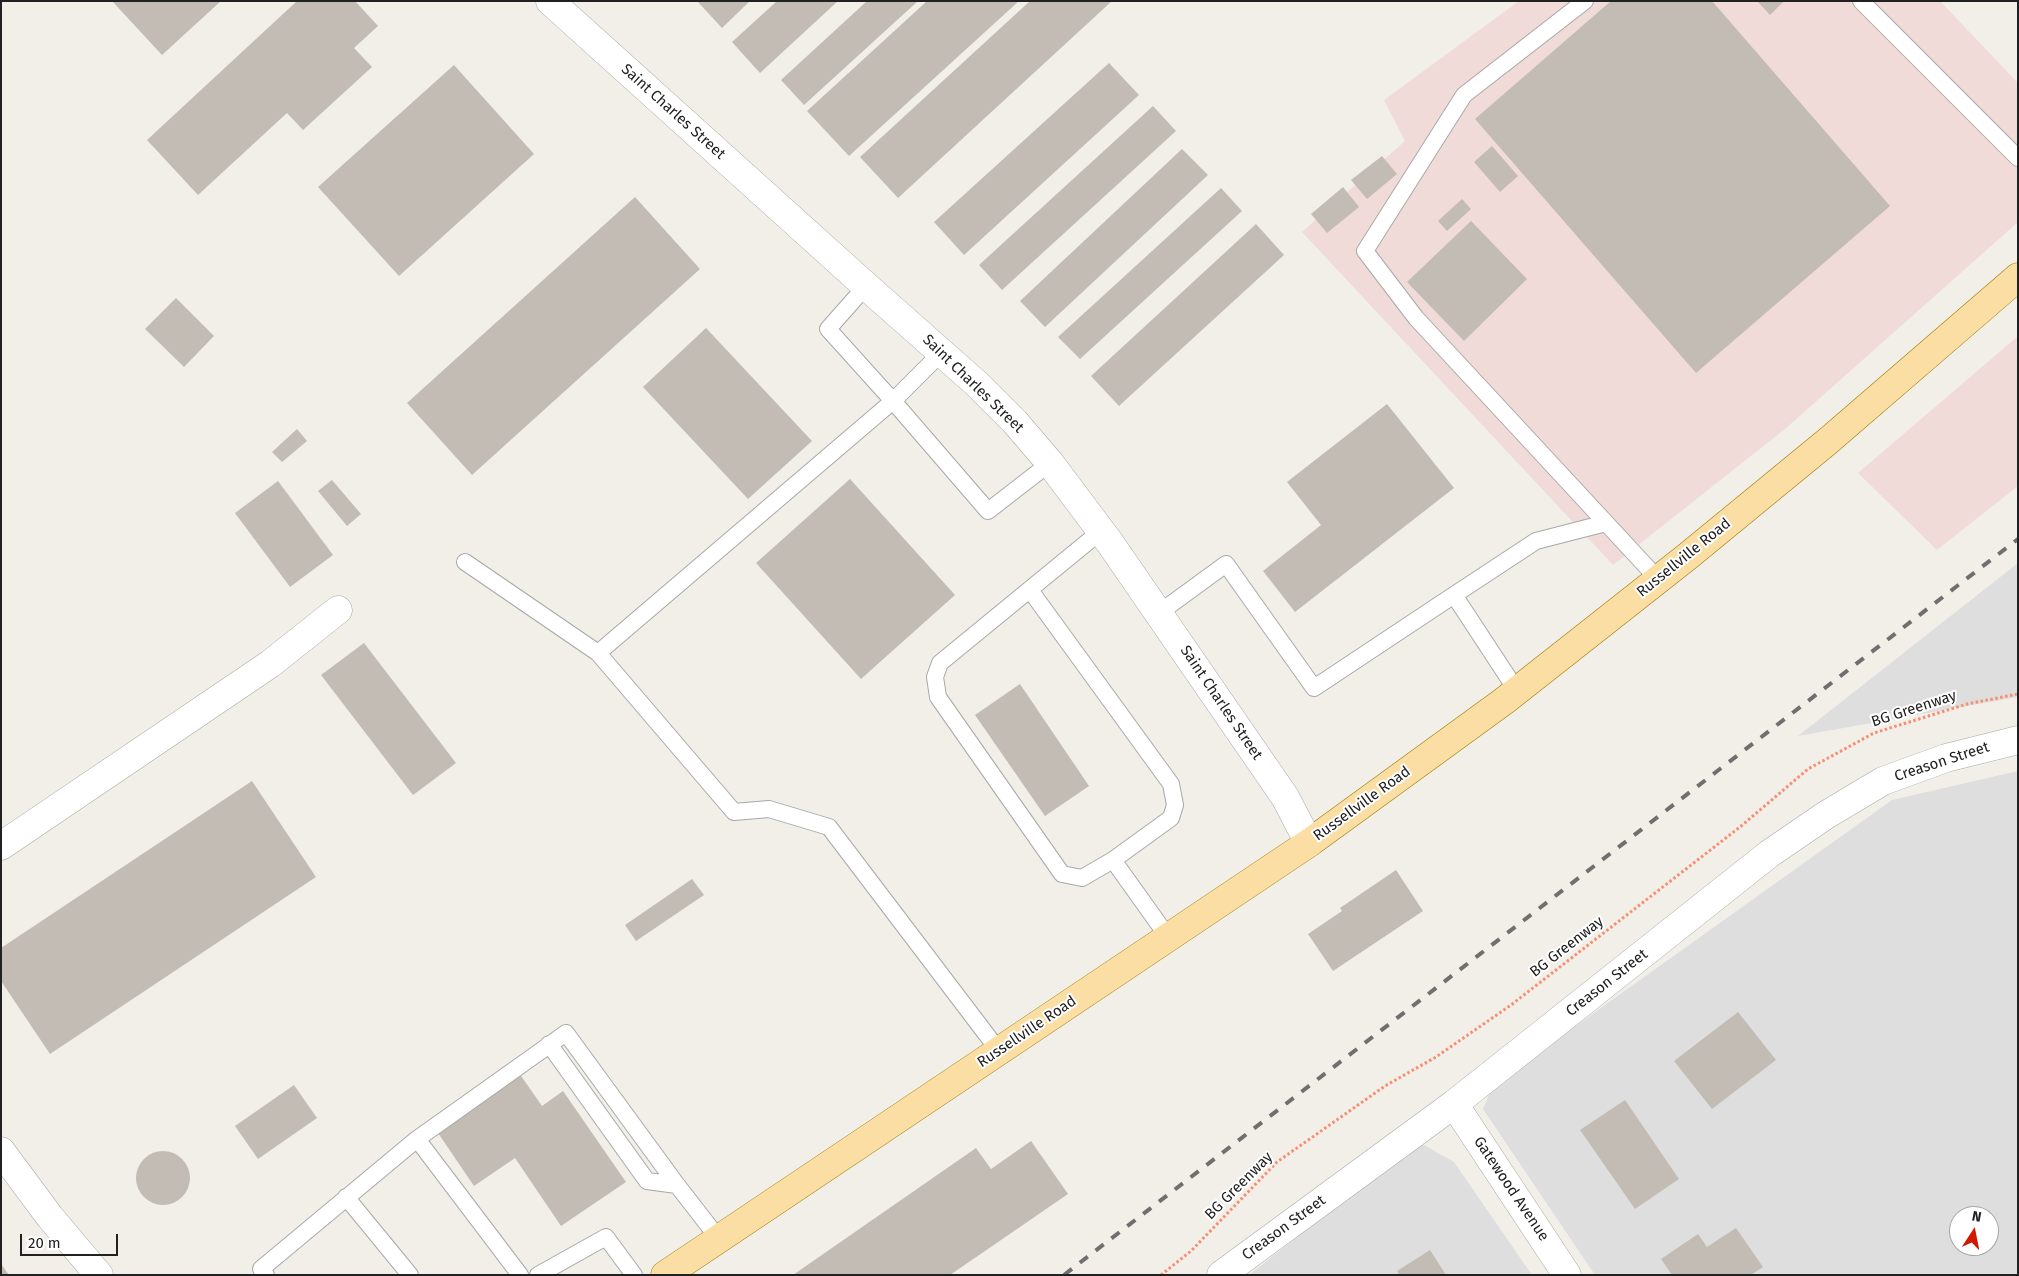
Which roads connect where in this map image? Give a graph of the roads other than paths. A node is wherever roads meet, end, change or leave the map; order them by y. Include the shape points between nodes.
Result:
1 (550, 1) edge
2 (1585, 1) edge
3 (1861, 1) edge
4 (2018, 158) edge
5 (2018, 277) edge
6 (866, 286) junction
7 (942, 352) junction
8 (893, 401) junction
9 (1050, 463) junction
10 (1606, 523) junction
11 (1101, 531) junction
12 (465, 562) dead end
13 (1658, 579) junction
14 (1030, 590) junction
15 (1454, 595) junction
16 (338, 610) dead end
17 (1159, 613) junction
18 (598, 653) junction
19 (1517, 691) junction
20 (2018, 740) edge
21 (1309, 843) junction
22 (1, 846) edge
23 (1114, 860) junction
24 (1168, 937) junction
25 (999, 1051) junction
26 (1454, 1104) junction
27 (417, 1139) junction
28 (1, 1151) edge
29 (346, 1197) junction
30 (719, 1239) junction
31 (260, 1273) edge
32 (99, 1275) edge
33 (410, 1275) edge
34 (520, 1275) edge
35 (538, 1275) edge
36 (634, 1275) edge
37 (665, 1275) edge
38 (1220, 1275) edge
39 (1567, 1275) edge

1 - 6 street, Saint Charles Street
2 - 10 lane via 1464,95 1365,251 1416,318
3 - 4 lane
5 - 13 main road, Russellville Road via 1828,441
6 - 7 street, Saint Charles Street
6 - 8 lane via 828,329
7 - 8 lane
7 - 9 street, Saint Charles Street via 1015,422
8 - 9 lane via 988,511
8 - 18 lane
9 - 11 street, Saint Charles Street
10 - 13 lane
10 - 15 lane via 1536,541
11 - 14 lane
11 - 17 street, Saint Charles Street
12 - 18 lane
13 - 19 main road, Russellville Road
14 - 23 lane via 1171,784 1176,805 1171,818
14 - 23 lane via 940,663 935,677 938,697 1062,874 1082,878
15 - 17 lane via 1314,688 1226,564
15 - 19 lane
16 - 22 street via 270,664
17 - 21 street, Saint Charles Street via 1285,797
18 - 25 lane via 734,812 769,809 829,827
19 - 21 main road, Russellville Road
20 - 26 street, Creason Street via 1946,758 1884,781 1826,815 1769,854
21 - 24 main road, Russellville Road
23 - 24 lane
24 - 25 main road, Russellville Road
25 - 30 main road, Russellville Road
26 - 38 street, Creason Street
26 - 39 street, Gatewood Avenue
27 - 29 lane
27 - 30 lane via 566,1033
27 - 34 lane
28 - 32 street
29 - 31 lane
29 - 33 lane
30 - 37 main road, Russellville Road
35 - 36 lane via 606,1237

